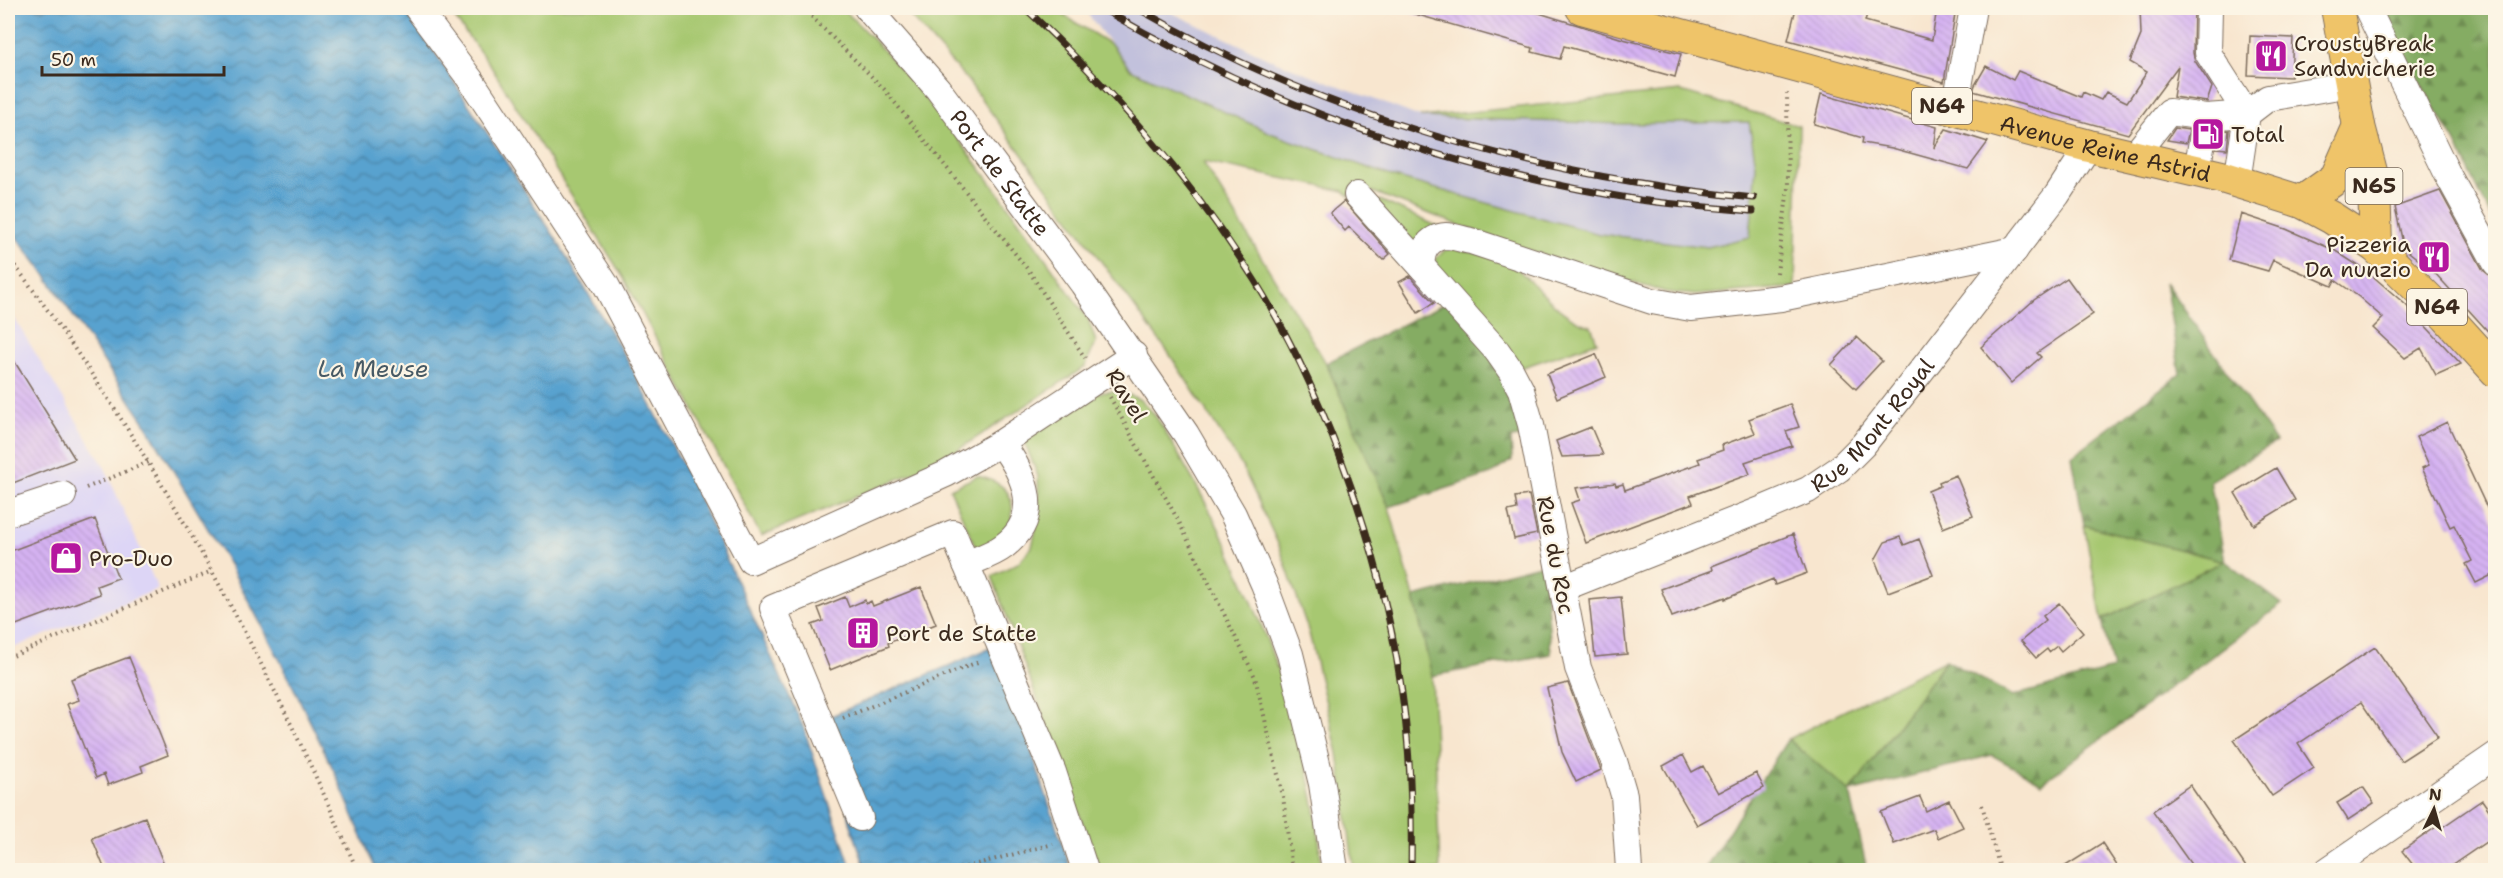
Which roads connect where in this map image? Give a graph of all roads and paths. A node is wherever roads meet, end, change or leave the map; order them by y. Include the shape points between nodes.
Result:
1 (417, 8) edge
2 (803, 8) edge
3 (867, 8) edge
4 (1582, 8) edge
5 (1973, 8) edge
6 (2209, 8) edge
7 (2337, 8) edge
8 (2367, 8) edge
9 (1791, 64) junction
10 (2351, 84) junction
11 (1955, 109) junction
12 (2247, 114) junction
13 (2206, 117) junction
14 (2359, 126) junction
15 (2089, 146) junction
16 (2133, 157) junction
17 (2197, 171) junction
18 (2237, 182) junction
19 (1357, 195) dead end
20 (2302, 202) junction
21 (2376, 248) junction
22 (2015, 250) junction
23 (8, 256) edge
24 (2496, 263) edge
25 (1423, 268) junction
26 (1781, 298) junction
27 (1134, 356) junction
28 (2496, 371) edge
29 (1098, 379) junction
30 (1001, 443) junction
31 (149, 462) junction
32 (94, 485) dead end
33 (63, 495) dead end
34 (8, 513) edge
35 (966, 564) junction
36 (212, 571) junction
37 (1563, 588) junction
38 (8, 658) edge
39 (986, 658) dead end
40 (837, 720) dead end
41 (2496, 755) edge
42 (1982, 805) dead end
43 (860, 818) dead end
44 (1049, 833) dead end
45 (1053, 844) junction
46 (1056, 853) dead end
47 (357, 870) edge
48 (954, 870) edge
49 (1085, 870) edge
50 (1292, 870) edge
51 (1335, 870) edge
52 (1629, 870) edge
53 (2006, 870) edge
54 (2328, 870) edge

1 - 30 street via 470,79 606,285 751,561 946,474
2 - 29 path, Ravel via 884,89 1021,262
3 - 27 street, Port de Statte via 938,88
4 - 9 main road, Avenue Reine Astrid / N64
5 - 11 street
6 - 12 street via 2208,53
7 - 10 main road, N65
8 - 24 street via 2449,177
9 - 11 main road, Avenue Reine Astrid / N64
9 - 26 path via 1785,102 1788,188 1777,272
10 - 12 street via 2268,98
10 - 14 main road, N65
11 - 15 main road, Avenue Reine Astrid / N64
12 - 13 street
12 - 18 street
13 - 16 street via 2169,112
13 - 17 street
14 - 20 main road, N65 via 2336,178
14 - 21 main road, N65 via 2374,183
15 - 16 main road, Avenue Reine Astrid / N64
15 - 22 street, Rue Mont Royal
16 - 17 main road, Avenue Reine Astrid / N64
17 - 18 main road, Avenue Reine Astrid / N64
18 - 20 main road, Avenue Reine Astrid / N64
19 - 25 street, Rue du Roc
20 - 21 main road, Avenue Reine Astrid / N64
21 - 28 main road, N64
22 - 26 street
22 - 37 street, Rue Mont Royal via 1863,445 1839,469 1808,490
23 - 31 path
25 - 26 street via 1423,250 1432,241 1446,236 1671,305 1718,307
25 - 37 street, Rue du Roc via 1497,351 1521,390
27 - 29 street
27 - 51 street, Port de Statte via 1233,514 1264,584 1293,665 1322,784
29 - 30 street
29 - 50 path, Ravel via 1122,415 1174,513 1255,677 1283,796
30 - 35 street via 1017,464 1026,486 1026,509 1020,531 1003,548
31 - 32 path
31 - 36 path
33 - 34 street
35 - 43 street via 953,533 773,608
35 - 49 street via 1053,772
36 - 38 path
36 - 47 path via 266,672
37 - 52 street, Rue du Roc via 1578,668 1624,795
39 - 40 path
41 - 54 street
42 - 53 path via 1999,865
44 - 45 path
45 - 46 path
45 - 48 path

